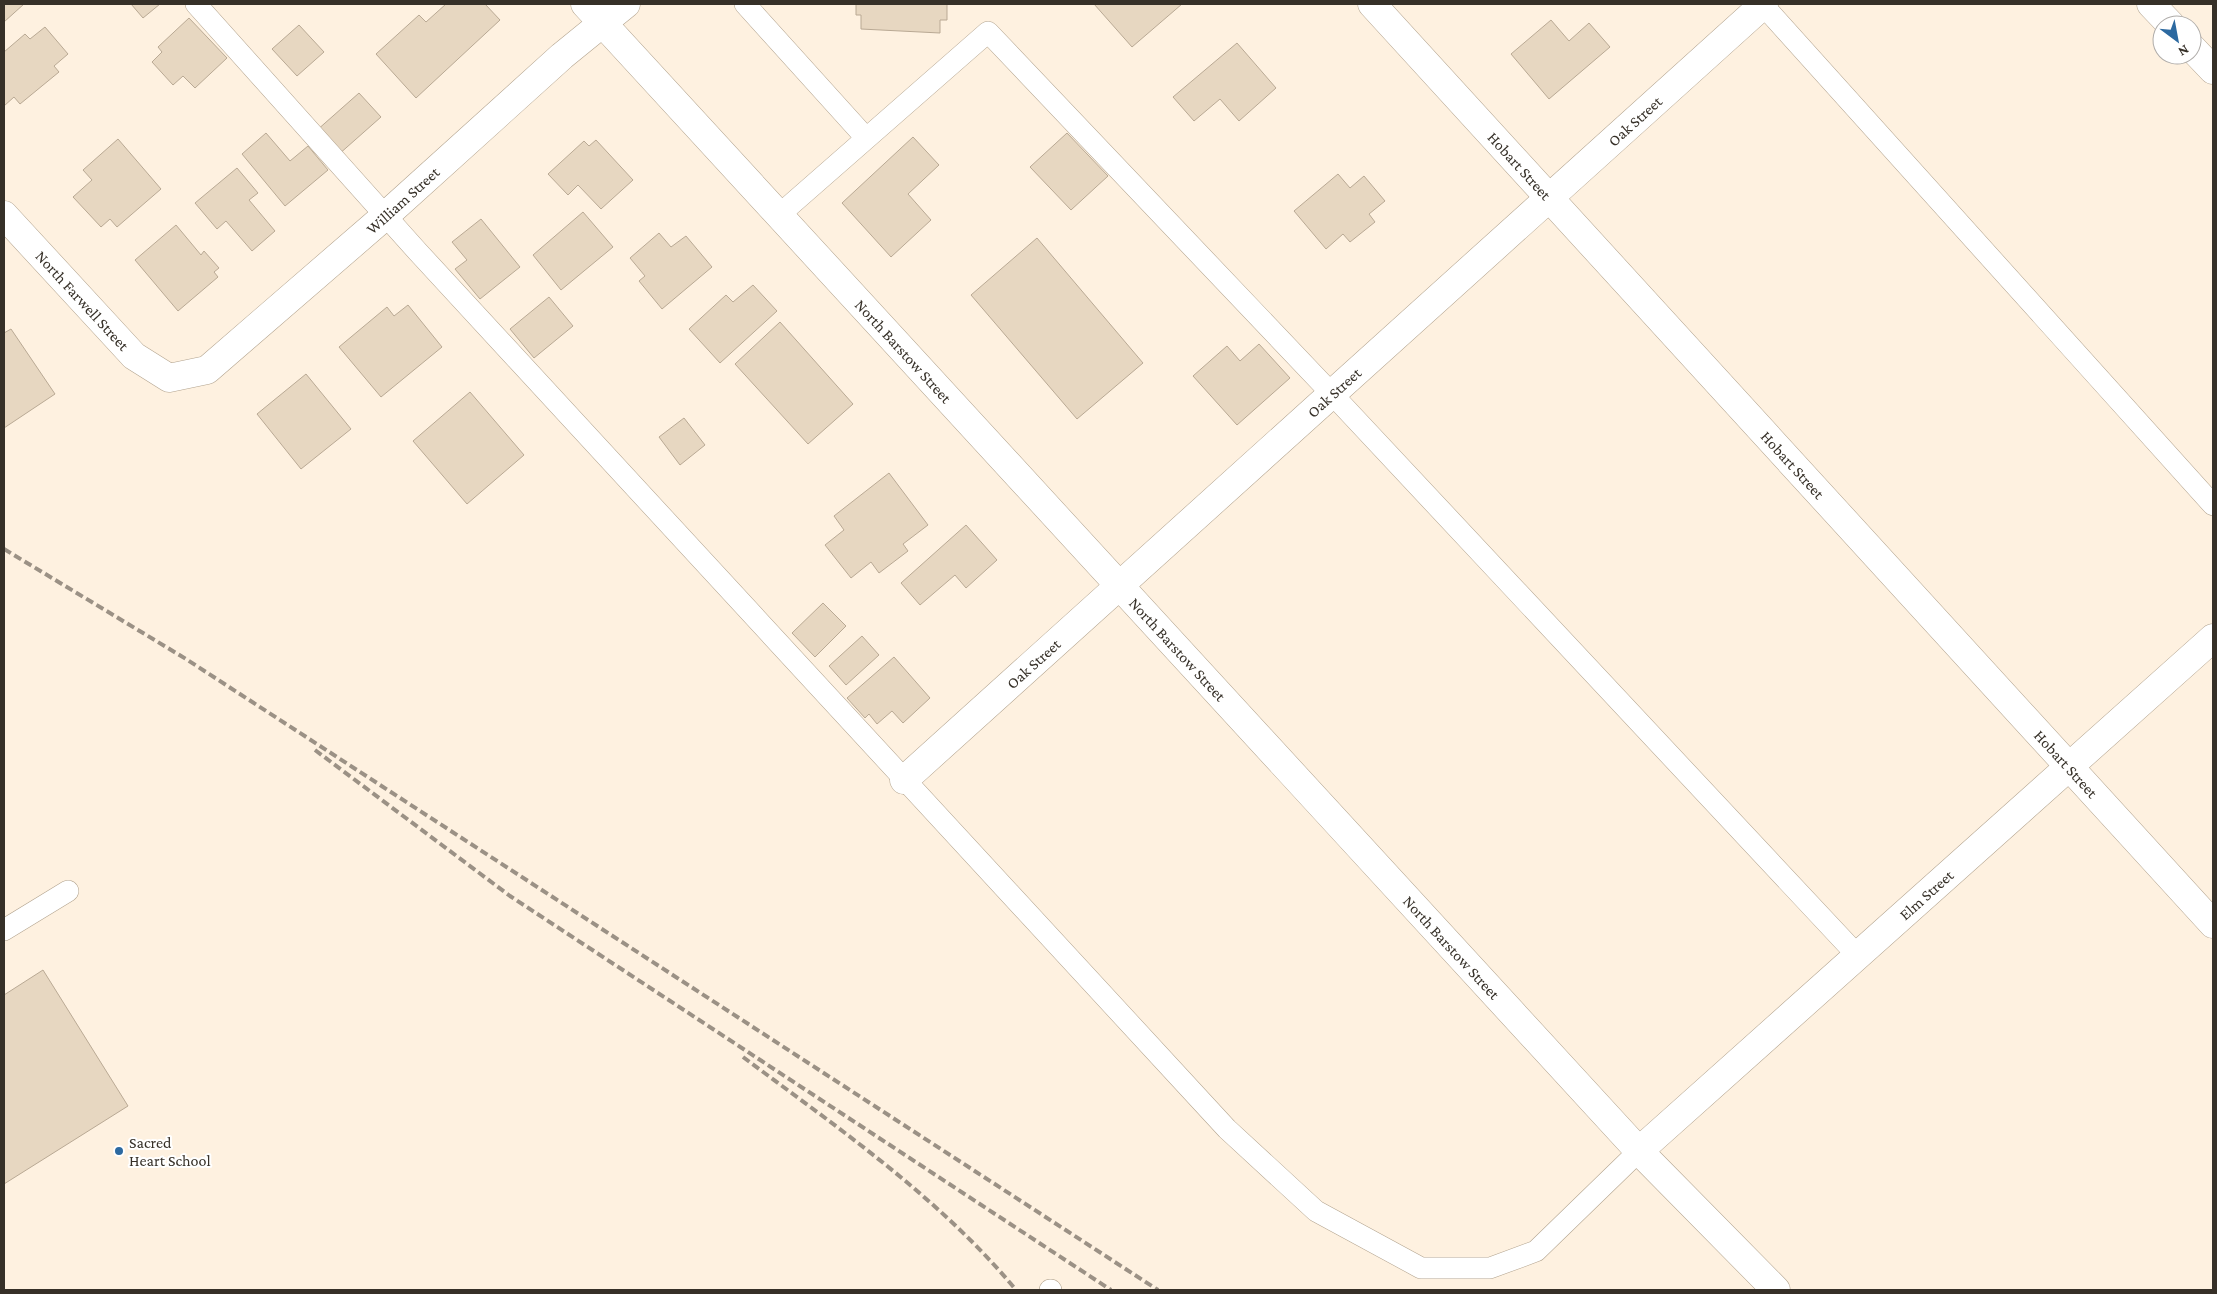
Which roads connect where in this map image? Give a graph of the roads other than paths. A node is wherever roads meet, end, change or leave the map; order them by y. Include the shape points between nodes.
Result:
1 (196, 4) edge
2 (626, 4) edge
3 (745, 4) edge
4 (1372, 4) edge
5 (1763, 4) edge
6 (2151, 4) edge
7 (594, 13) edge
8 (2161, 15) edge
9 (2202, 58) edge
10 (2213, 70) edge
11 (866, 138) junction
12 (1549, 198) junction
13 (4, 215) edge
14 (779, 215) junction
15 (385, 216) junction
16 (169, 378) joint
17 (1332, 394) junction
18 (2213, 504) edge
19 (1119, 586) junction
20 (2213, 638) edge
21 (2071, 767) junction
22 (904, 780) junction
23 (68, 890) dead end
24 (2213, 924) edge
25 (4, 930) edge
26 (1858, 956) junction
27 (1639, 1151) junction
28 (1776, 1290) edge

1 - 15 lane
2 - 7 street, William Street
3 - 11 lane
4 - 12 street, Hobart Street
5 - 12 street, Oak Street
5 - 18 lane
6 - 8 street
7 - 14 street, North Barstow Street
7 - 15 street, William Street via 562,56
9 - 10 street
11 - 14 lane
11 - 17 lane via 988,32
12 - 17 street, Oak Street
12 - 21 street, Hobart Street
13 - 16 street, North Farwell Street via 134,356
14 - 19 street, North Barstow Street
15 - 16 street, William Street via 208,370
15 - 22 lane
17 - 19 street, Oak Street
17 - 26 lane
19 - 22 street, Oak Street
19 - 27 street, North Barstow Street
20 - 21 street, Elm Street
21 - 24 street, Hobart Street
21 - 26 street, Elm Street
22 - 27 lane via 1227,1129 1316,1210 1421,1268 1490,1268 1536,1251
23 - 25 lane
26 - 27 street, Elm Street
27 - 28 street, North Barstow Street

